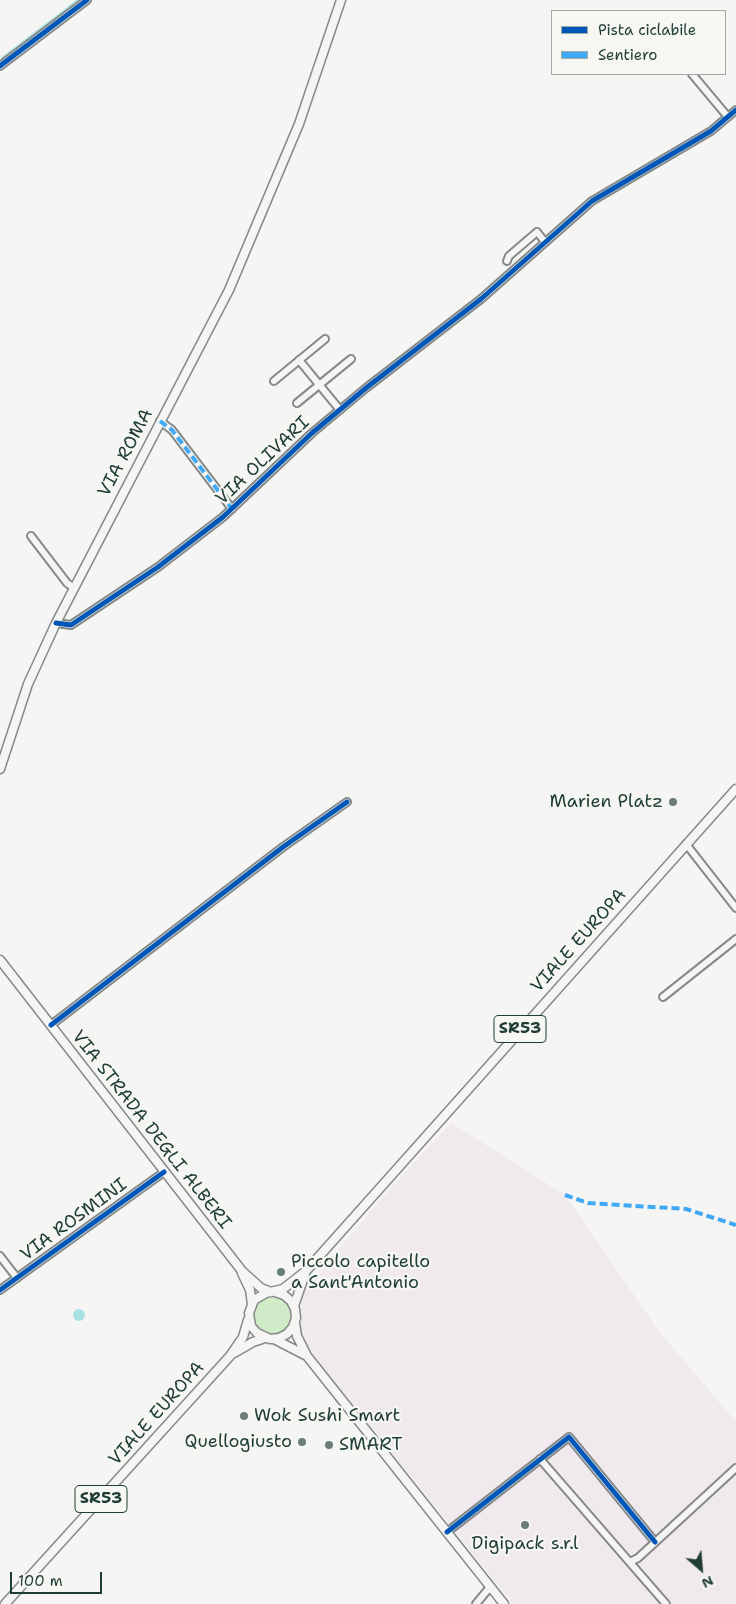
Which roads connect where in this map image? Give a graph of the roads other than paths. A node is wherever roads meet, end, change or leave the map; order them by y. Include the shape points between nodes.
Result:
1 (87, 0) edge
2 (341, 0) edge
3 (0, 66) edge
4 (693, 75) edge
5 (736, 110) edge
6 (728, 117) junction
7 (545, 242) junction
8 (507, 261) dead end
9 (325, 339) dead end
10 (351, 359) dead end
11 (299, 360) junction
12 (274, 380) dead end
13 (320, 385) junction
14 (297, 403) dead end
15 (340, 410) junction
16 (160, 421) junction
17 (232, 509) junction
18 (31, 536) dead end
19 (74, 588) junction
20 (56, 623) junction
21 (0, 767) edge
22 (736, 789) edge
23 (348, 802) dead end
24 (686, 844) junction
25 (736, 908) edge
26 (736, 939) edge
27 (0, 960) edge
28 (664, 997) dead end
29 (51, 1024) junction
30 (164, 1172) junction
31 (0, 1256) edge
32 (306, 1271) junction
33 (242, 1272) junction
34 (17, 1278) junction
35 (0, 1290) edge
36 (273, 1292) junction
37 (252, 1304) junction
38 (294, 1306) junction
39 (249, 1317) junction
40 (295, 1322) junction
41 (265, 1338) junction
42 (274, 1339) junction
43 (230, 1356) junction
44 (307, 1356) junction
45 (540, 1459) junction
46 (736, 1468) edge
47 (447, 1532) junction
48 (655, 1542) junction
49 (630, 1562) junction
50 (490, 1587) junction
51 (5, 1604) edge
52 (476, 1604) edge
53 (504, 1604) edge
54 (666, 1604) edge

1 - 3 street
2 - 16 main road, VIA ROMA via 287,155 230,290
4 - 6 street
5 - 6 street, VIA OLIVARI
6 - 7 street, VIA OLIVARI via 711,131 592,201
7 - 8 street via 537,232
7 - 15 street, VIA OLIVARI via 481,299
9 - 11 street
10 - 13 street
11 - 12 street
11 - 13 street
13 - 14 street
13 - 15 street
15 - 17 street, VIA OLIVARI
16 - 17 street via 172,430
16 - 19 main road, VIA ROMA
17 - 20 street, VIA OLIVARI via 158,567 71,625
18 - 19 street
19 - 20 main road, VIA ROMA
20 - 21 main road, VIA ROMA via 28,684
22 - 24 main road, VIALE EUROPA / SR53
23 - 29 street via 283,847
24 - 25 street
24 - 32 main road, VIALE EUROPA / SR53
26 - 28 street
27 - 29 main road, VIA STRADA DEGLI ALBERI
29 - 30 main road, VIA STRADA DEGLI ALBERI
30 - 33 main road, VIA STRADA DEGLI ALBERI
30 - 34 street, VIA ROSMINI
31 - 34 street
32 - 36 main road, VIALE EUROPA / SR53 via 283,1289
32 - 38 main road, VIALE EUROPA / SR53
33 - 36 main road, VIA STRADA DEGLI ALBERI via 261,1288
33 - 37 main road, VIA STRADA DEGLI ALBERI
34 - 35 street, VIA ROSMINI
36 - 37 main road, VIALE EUROPA via 262,1294
36 - 38 main road via 284,1295
37 - 39 main road, VIALE EUROPA
38 - 40 main road, VIALE EUROPA
39 - 41 main road via 254,1330
39 - 43 main road, VIALE EUROPA / SR53 via 247,1329
40 - 42 main road via 287,1334
40 - 44 main road via 297,1336
41 - 42 main road
41 - 43 main road, VIALE EUROPA / SR53
42 - 44 main road
43 - 51 main road, VIALE EUROPA / SR53
44 - 47 main road
45 - 47 street
45 - 48 street via 569,1437
45 - 49 street
46 - 48 street
47 - 50 main road
48 - 49 street
49 - 54 street
50 - 52 street
50 - 53 main road

